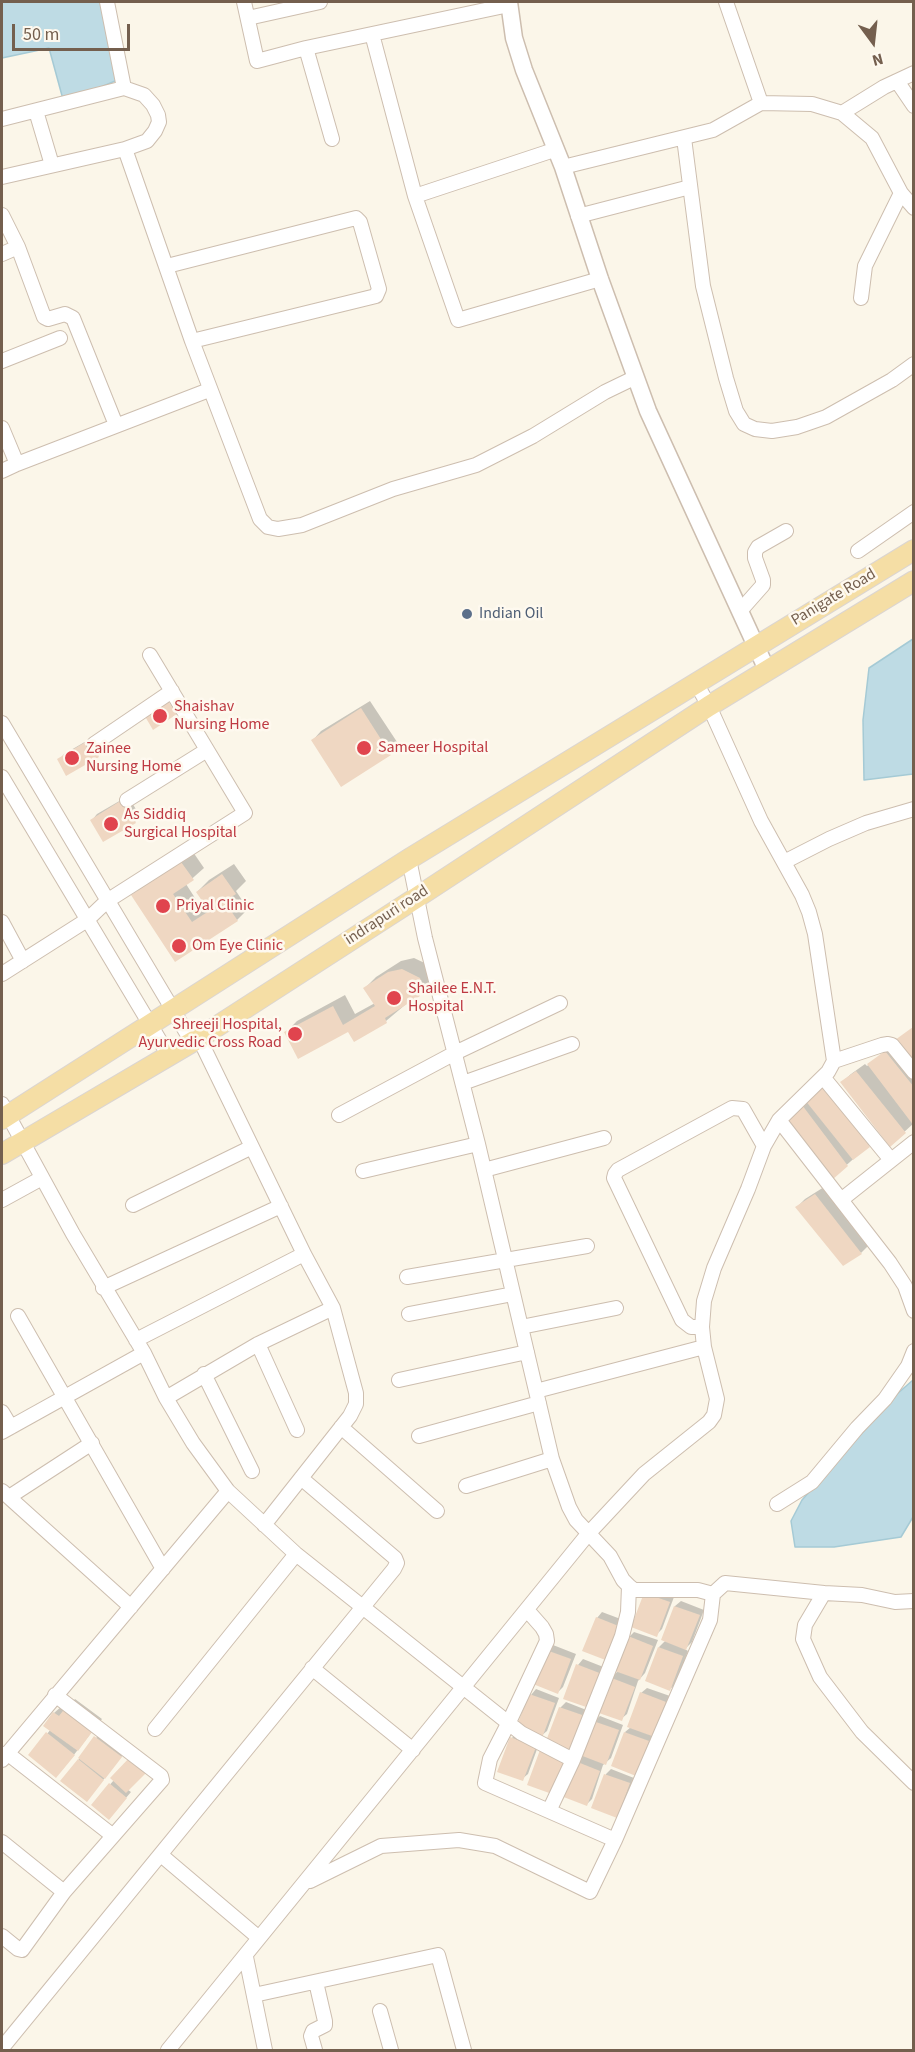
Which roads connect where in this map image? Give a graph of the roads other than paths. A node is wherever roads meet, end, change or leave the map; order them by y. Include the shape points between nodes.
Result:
1 (107, 2) edge
2 (244, 2) edge
3 (320, 2) edge
4 (726, 2) edge
5 (509, 3) edge
6 (248, 18) junction
7 (372, 34) junction
8 (306, 48) junction
9 (914, 73) edge
10 (897, 81) junction
11 (124, 88) junction
12 (761, 103) junction
13 (914, 106) edge
14 (36, 111) junction
15 (842, 113) junction
16 (2, 119) edge
17 (684, 138) junction
18 (332, 139) dead end
19 (125, 149) junction
20 (554, 150) junction
21 (52, 165) junction
22 (563, 167) junction
23 (2, 177) edge
24 (690, 187) junction
25 (901, 193) junction
26 (415, 196) junction
27 (914, 208) edge
28 (2, 215) edge
29 (578, 216) junction
30 (18, 247) junction
31 (2, 254) edge
32 (167, 266) junction
33 (600, 279) junction
34 (861, 298) dead end
35 (60, 338) dead end
36 (192, 341) junction
37 (2, 361) edge
38 (914, 364) edge
39 (636, 377) junction
40 (209, 390) junction
41 (116, 425) junction
42 (2, 428) edge
43 (17, 464) junction
44 (2, 471) edge
45 (914, 512) edge
46 (786, 531) dead end
47 (914, 550) edge
48 (858, 551) dead end
49 (914, 581) edge
50 (740, 611) junction
51 (755, 646) junction
52 (150, 655) dead end
53 (767, 670) junction
54 (696, 683) junction
55 (172, 691) junction
56 (709, 706) junction
57 (2, 723) edge
58 (94, 744) dead end
59 (207, 750) junction
60 (2, 777) edge
61 (127, 800) dead end
62 (914, 809) edge
63 (408, 859) junction
64 (784, 862) junction
65 (417, 898) junction
66 (107, 901) junction
67 (87, 920) junction
68 (2, 922) edge
69 (23, 961) junction
70 (2, 974) edge
71 (560, 1003) dead end
72 (172, 1010) junction
73 (150, 1025) junction
74 (195, 1040) junction
75 (572, 1044) dead end
76 (455, 1053) junction
77 (169, 1056) junction
78 (834, 1061) junction
79 (914, 1072) edge
80 (823, 1077) junction
81 (463, 1083) junction
82 (4, 1113) edge
83 (339, 1115) dead end
84 (779, 1120) junction
85 (604, 1138) dead end
86 (22, 1142) junction
87 (478, 1144) junction
88 (764, 1146) junction
89 (252, 1148) junction
90 (911, 1148) edge
91 (2, 1154) edge
92 (891, 1160) junction
93 (484, 1170) junction
94 (363, 1171) dead end
95 (42, 1178) junction
96 (2, 1200) edge
97 (841, 1200) junction
98 (133, 1205) dead end
99 (280, 1206) junction
100 (587, 1246) dead end
101 (304, 1254) junction
102 (505, 1261) junction
103 (407, 1277) dead end
104 (104, 1288) junction
105 (513, 1294) junction
106 (333, 1308) junction
107 (616, 1308) dead end
108 (914, 1311) edge
109 (409, 1314) dead end
110 (18, 1316) dead end
111 (521, 1327) junction
112 (702, 1327) junction
113 (136, 1340) junction
114 (258, 1344) junction
115 (704, 1347) junction
116 (914, 1351) edge
117 (527, 1352) junction
118 (144, 1353) junction
119 (204, 1374) junction
120 (399, 1380) dead end
121 (64, 1397) junction
122 (537, 1397) junction
123 (166, 1398) junction
124 (2, 1412) edge
125 (341, 1427) junction
126 (7, 1429) edge
127 (297, 1430) dead end
128 (419, 1436) dead end
129 (92, 1443) junction
130 (552, 1460) junction
131 (252, 1472) dead end
132 (301, 1478) junction
133 (466, 1486) dead end
134 (228, 1491) junction
135 (5, 1494) edge
136 (777, 1504) dead end
137 (437, 1511) dead end
138 (264, 1525) junction
139 (588, 1534) junction
140 (296, 1554) junction
141 (163, 1569) junction
142 (629, 1586) junction
143 (824, 1593) junction
144 (713, 1594) junction
145 (914, 1601) edge
146 (363, 1605) junction
147 (131, 1607) junction
148 (527, 1610) junction
149 (312, 1668) junction
150 (464, 1687) junction
151 (55, 1695) junction
152 (510, 1722) junction
153 (156, 1729) dead end
154 (413, 1750) junction
155 (4, 1757) edge
156 (573, 1760) junction
157 (914, 1783) edge
158 (549, 1811) junction
159 (112, 1835) junction
160 (615, 1840) junction
161 (2, 1842) edge
162 (161, 1855) junction
163 (306, 1883) junction
164 (64, 1892) junction
165 (2, 1936) edge
166 (259, 1938) junction
167 (246, 1957) junction
168 (316, 1982) junction
169 (254, 1995) junction
170 (380, 2011) dead end
171 (2, 2048) edge
172 (168, 2050) edge
173 (265, 2050) edge
174 (315, 2050) edge
175 (391, 2050) edge
176 (464, 2050) edge

1 - 11 street
2 - 6 street
3 - 6 street
4 - 12 street
5 - 7 street
5 - 20 street via 514,38
6 - 8 street via 256,61
7 - 8 street
7 - 26 street
8 - 18 street
9 - 10 street
10 - 13 street
10 - 15 street
11 - 14 street
11 - 19 street via 144,95 153,105 159,122 147,141
12 - 15 street via 812,104
12 - 17 street via 713,130
14 - 16 street
14 - 21 street
15 - 25 street via 872,138
17 - 22 street
17 - 24 street
19 - 21 street
19 - 32 street
20 - 22 street
20 - 26 street
21 - 23 street
22 - 29 street
24 - 29 street
24 - 38 street via 703,286 714,335 736,411 744,424 772,431 826,417
25 - 27 street
25 - 34 street via 865,266
26 - 33 street via 458,320
28 - 30 street
29 - 33 street
30 - 31 street
30 - 41 street via 44,317 65,314 73,318
32 - 36 street
32 - 36 street via 356,218 360,222 379,289 376,296
33 - 39 street
35 - 37 street
36 - 40 street
39 - 40 street via 476,465 393,489 302,525 278,530 260,519
39 - 50 street
40 - 41 street
41 - 43 street
42 - 43 street
43 - 44 street
45 - 48 street
46 - 50 street via 755,552 763,585
47 - 51 main road, Panigate Road
49 - 53 main road, Panigate Road
50 - 51 street
51 - 53 street
51 - 54 main road
52 - 55 street
53 - 56 main road, indrapuri road
54 - 56 street
54 - 63 main road
55 - 58 street
55 - 59 street
56 - 64 street via 741,780
56 - 65 main road, indrapuri road
57 - 66 street
59 - 61 street
59 - 66 street via 245,813
60 - 67 street
62 - 64 street via 866,823
63 - 65 street
63 - 72 main road
64 - 78 street via 802,895 815,934
65 - 74 main road, indrapuri road
65 - 76 street
66 - 67 street
66 - 72 street
67 - 69 street
67 - 73 street
68 - 69 street
69 - 70 street
71 - 76 street
72 - 73 main road
72 - 74 street
73 - 77 street
73 - 82 main road
74 - 77 main road, indrapuri road
74 - 89 street
75 - 81 street
76 - 81 street
76 - 83 street
77 - 86 main road, indrapuri road
78 - 79 street via 888,1044
78 - 80 street
80 - 84 street
80 - 92 street
81 - 87 street
82 - 86 street
84 - 88 street
84 - 97 street
85 - 93 street
86 - 91 main road, indrapuri road
86 - 95 street
87 - 93 street
87 - 94 street
88 - 112 street via 714,1268 704,1300
88 - 112 street via 743,1109 732,1108 615,1174 682,1320 691,1328
89 - 98 street
89 - 99 street
90 - 92 street
92 - 97 street
93 - 102 street
95 - 96 street
95 - 104 street
97 - 108 street via 890,1263 905,1286
99 - 101 street
99 - 104 street
100 - 102 street
101 - 106 street
101 - 113 street
102 - 103 street
102 - 105 street
104 - 113 street
105 - 109 street
105 - 111 street
106 - 114 street
106 - 125 street via 356,1393 356,1404
107 - 111 street
110 - 121 street
111 - 117 street
112 - 115 street
113 - 118 street
114 - 119 street
114 - 127 street
115 - 122 street
115 - 139 street via 717,1399 714,1415 644,1474
116 - 136 street via 885,1399 812,1482
117 - 120 street
117 - 122 street
118 - 121 street
118 - 123 street
119 - 123 street
119 - 131 street
121 - 126 street
121 - 129 street
122 - 128 street
122 - 130 street
123 - 134 street
124 - 126 street
125 - 132 street
125 - 137 street
129 - 135 street
129 - 141 street
130 - 133 street
130 - 139 street via 569,1507
132 - 138 street
132 - 146 street via 395,1558 394,1569
134 - 138 street
134 - 141 street
135 - 147 street
138 - 140 street
139 - 142 street via 610,1556
139 - 148 street
140 - 146 street
140 - 153 street
141 - 147 street
142 - 144 street via 634,1590 698,1590
142 - 156 street via 622,1636
143 - 144 street via 725,1583
143 - 145 street
143 - 157 street via 805,1625 803,1639 819,1677 862,1732
144 - 160 street via 710,1620
146 - 149 street
146 - 150 street
147 - 151 street
148 - 150 street
148 - 152 street via 542,1627 547,1641
149 - 154 street
149 - 162 street
150 - 152 street
150 - 154 street
151 - 155 street
151 - 159 street via 162,1778
152 - 156 street via 521,1733
152 - 158 street via 490,1759 485,1783
154 - 163 street
155 - 159 street
156 - 158 street
158 - 160 street
159 - 164 street
160 - 163 street via 590,1892 495,1846 459,1840 381,1846
161 - 164 street
162 - 166 street
162 - 171 street
163 - 166 street
164 - 165 street via 22,1950
166 - 167 street
167 - 169 street
167 - 172 street
168 - 169 street
168 - 174 street via 326,2021 311,2036
168 - 176 street via 438,1955
169 - 173 street
170 - 175 street

